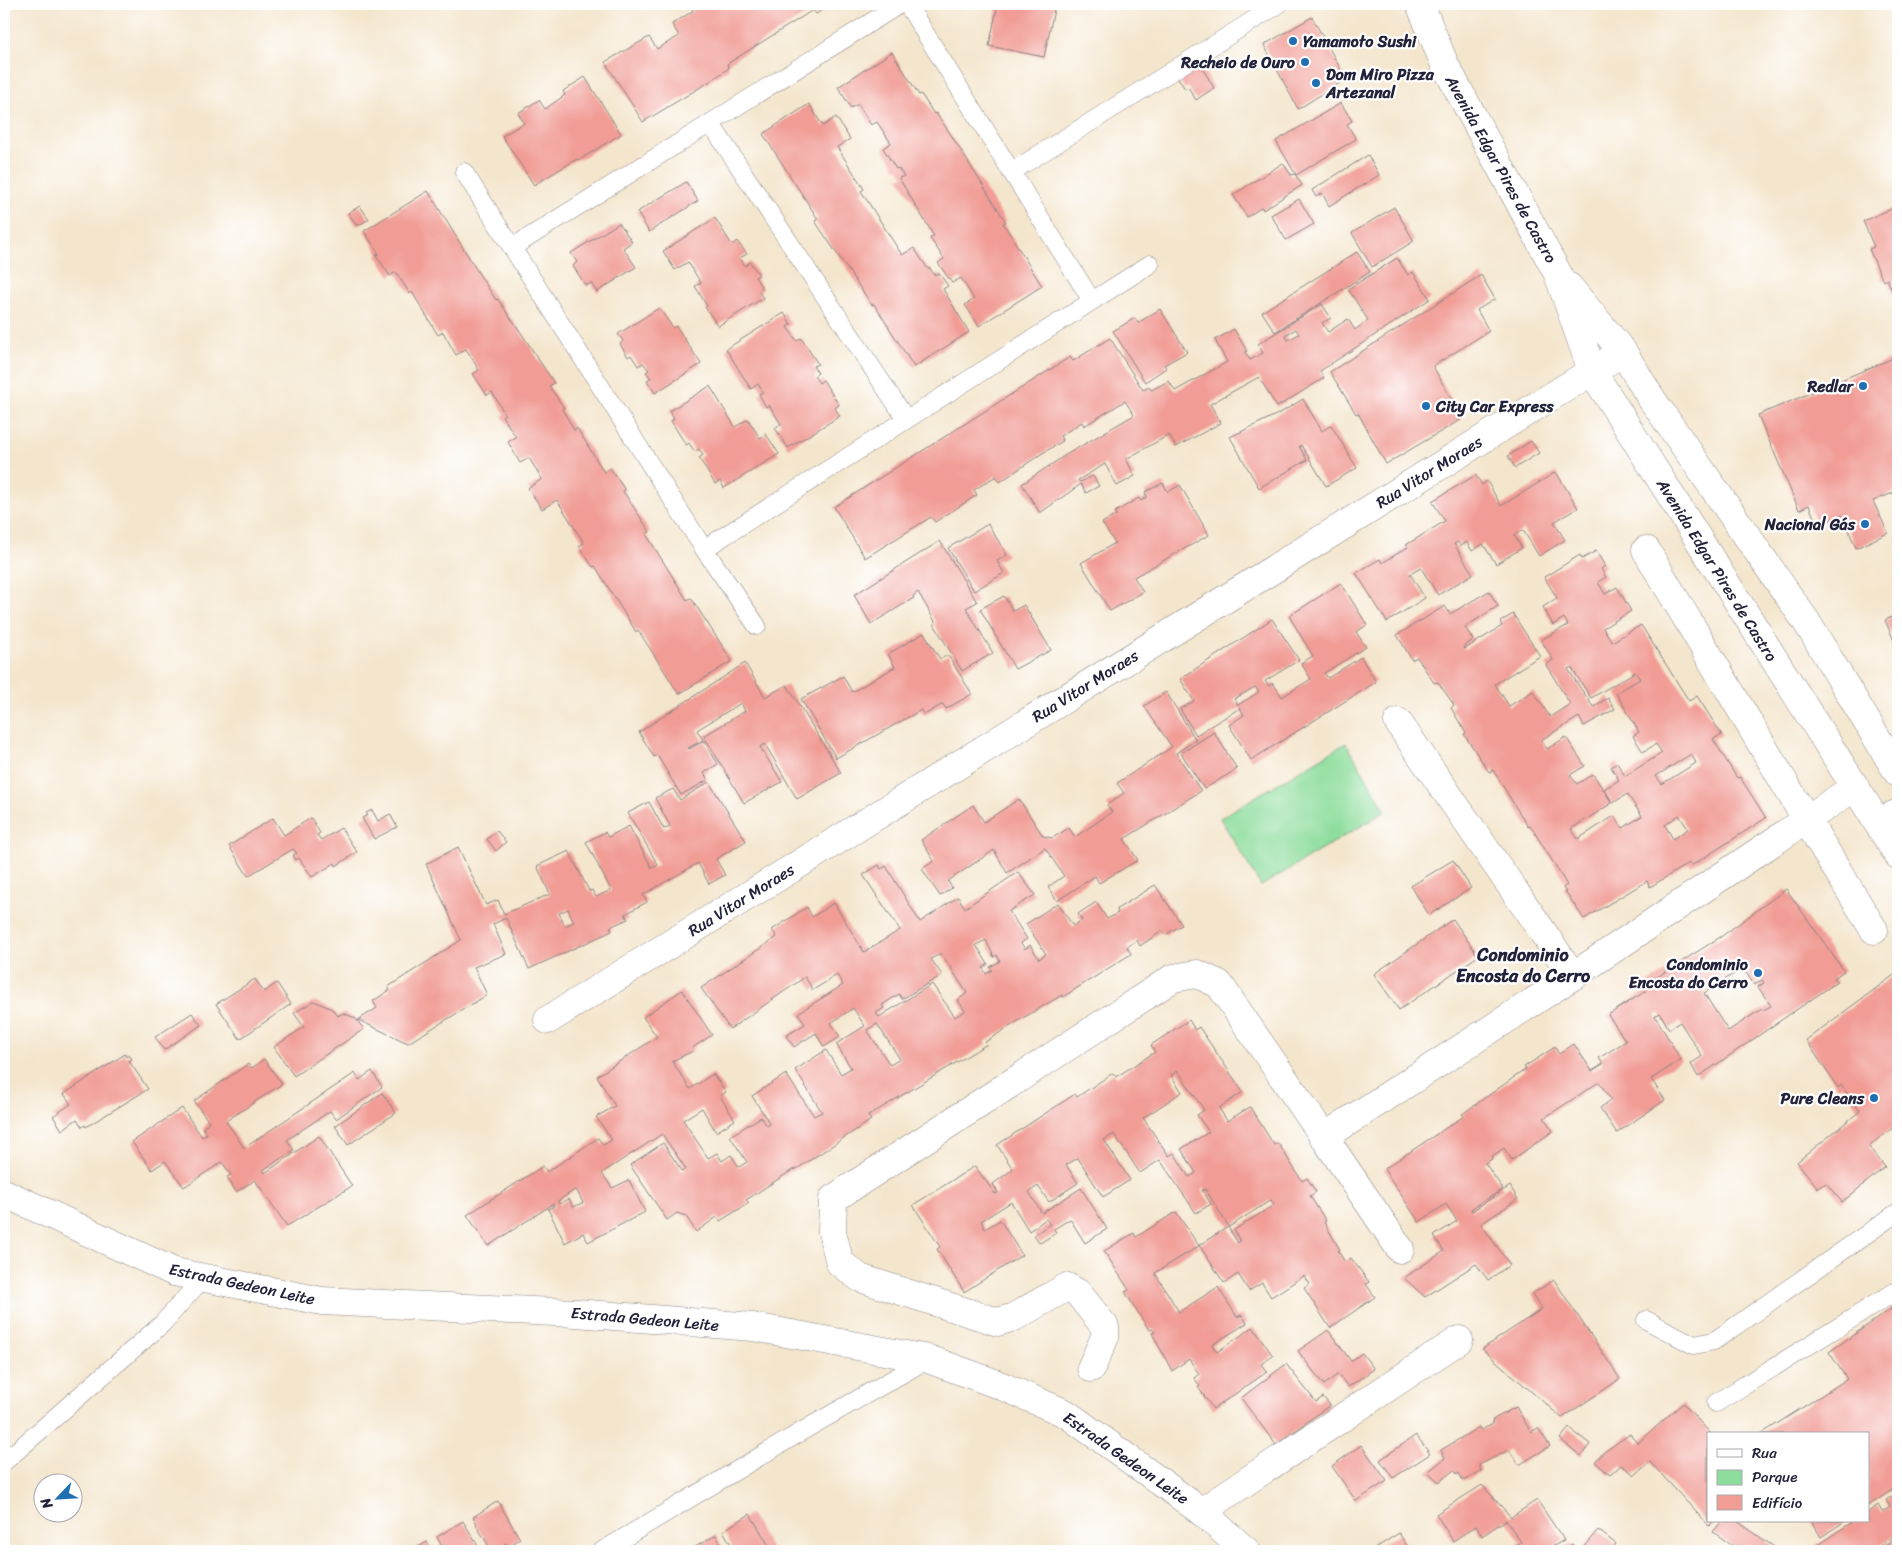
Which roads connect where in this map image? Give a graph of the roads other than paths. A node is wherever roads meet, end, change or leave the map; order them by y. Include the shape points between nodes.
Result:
1 (900, 4) edge
2 (907, 4) edge
3 (1279, 4) edge
4 (1399, 4) edge
5 (1420, 4) edge
6 (1445, 65) junction
7 (711, 124) junction
8 (464, 172) dead end
9 (1011, 172) junction
10 (513, 247) junction
11 (1150, 264) dead end
12 (1558, 274) junction
13 (1092, 301) junction
14 (1623, 352) junction
15 (1592, 371) junction
16 (906, 419) junction
17 (704, 549) junction
18 (1646, 550) dead end
19 (757, 626) dead end
20 (1398, 722) dead end
21 (1898, 773) edge
22 (1855, 787) junction
23 (1888, 817) edge
24 (1806, 819) junction
25 (1898, 855) edge
26 (1874, 930) dead end
27 (1573, 976) junction
28 (548, 1020) dead end
29 (1324, 1137) junction
30 (4, 1193) edge
31 (1898, 1212) edge
32 (1400, 1249) dead end
33 (204, 1278) junction
34 (1898, 1290) edge
35 (1646, 1320) dead end
36 (1459, 1340) dead end
37 (928, 1359) junction
38 (1091, 1368) dead end
39 (1716, 1403) dead end
40 (4, 1462) edge
41 (1202, 1512) junction
42 (602, 1551) edge
43 (1246, 1551) edge

1 - 7 lane
2 - 9 lane
3 - 9 lane
4 - 6 street, Avenida Edgar Pires de Castro
5 - 6 street, Avenida Edgar Pires de Castro
6 - 12 street, Avenida Edgar Pires de Castro
7 - 10 lane
7 - 16 lane
8 - 10 lane
9 - 13 lane
10 - 17 lane
11 - 13 lane
12 - 14 street, Avenida Edgar Pires de Castro
12 - 15 street, Avenida Edgar Pires de Castro
13 - 16 lane
14 - 15 street, Rua Vitor Moraes
14 - 21 street, Avenida Edgar Pires de Castro via 1651,398 1806,621
15 - 22 street, Avenida Edgar Pires de Castro
15 - 28 street, Rua Vitor Moraes
16 - 17 lane
17 - 19 lane
18 - 24 street
20 - 27 street
22 - 23 street, Avenida Edgar Pires de Castro
22 - 24 street
23 - 25 street, Avenida Edgar Pires de Castro
24 - 26 street
24 - 27 street
27 - 29 street
29 - 32 street
29 - 38 street via 1219,984 1197,974 1173,978 833,1198 832,1232 840,1263 860,1278 998,1322 1066,1287 1078,1293 1105,1327 1105,1338
30 - 33 street, Estrada Gedeon Leite via 174,1272
31 - 35 lane via 1714,1341 1694,1345
33 - 37 street, Estrada Gedeon Leite via 322,1302 576,1313 753,1328
33 - 40 lane via 162,1324
34 - 39 lane
36 - 41 street
37 - 41 street, Estrada Gedeon Leite via 1067,1414
37 - 42 lane
41 - 43 street, Estrada Gedeon Leite

